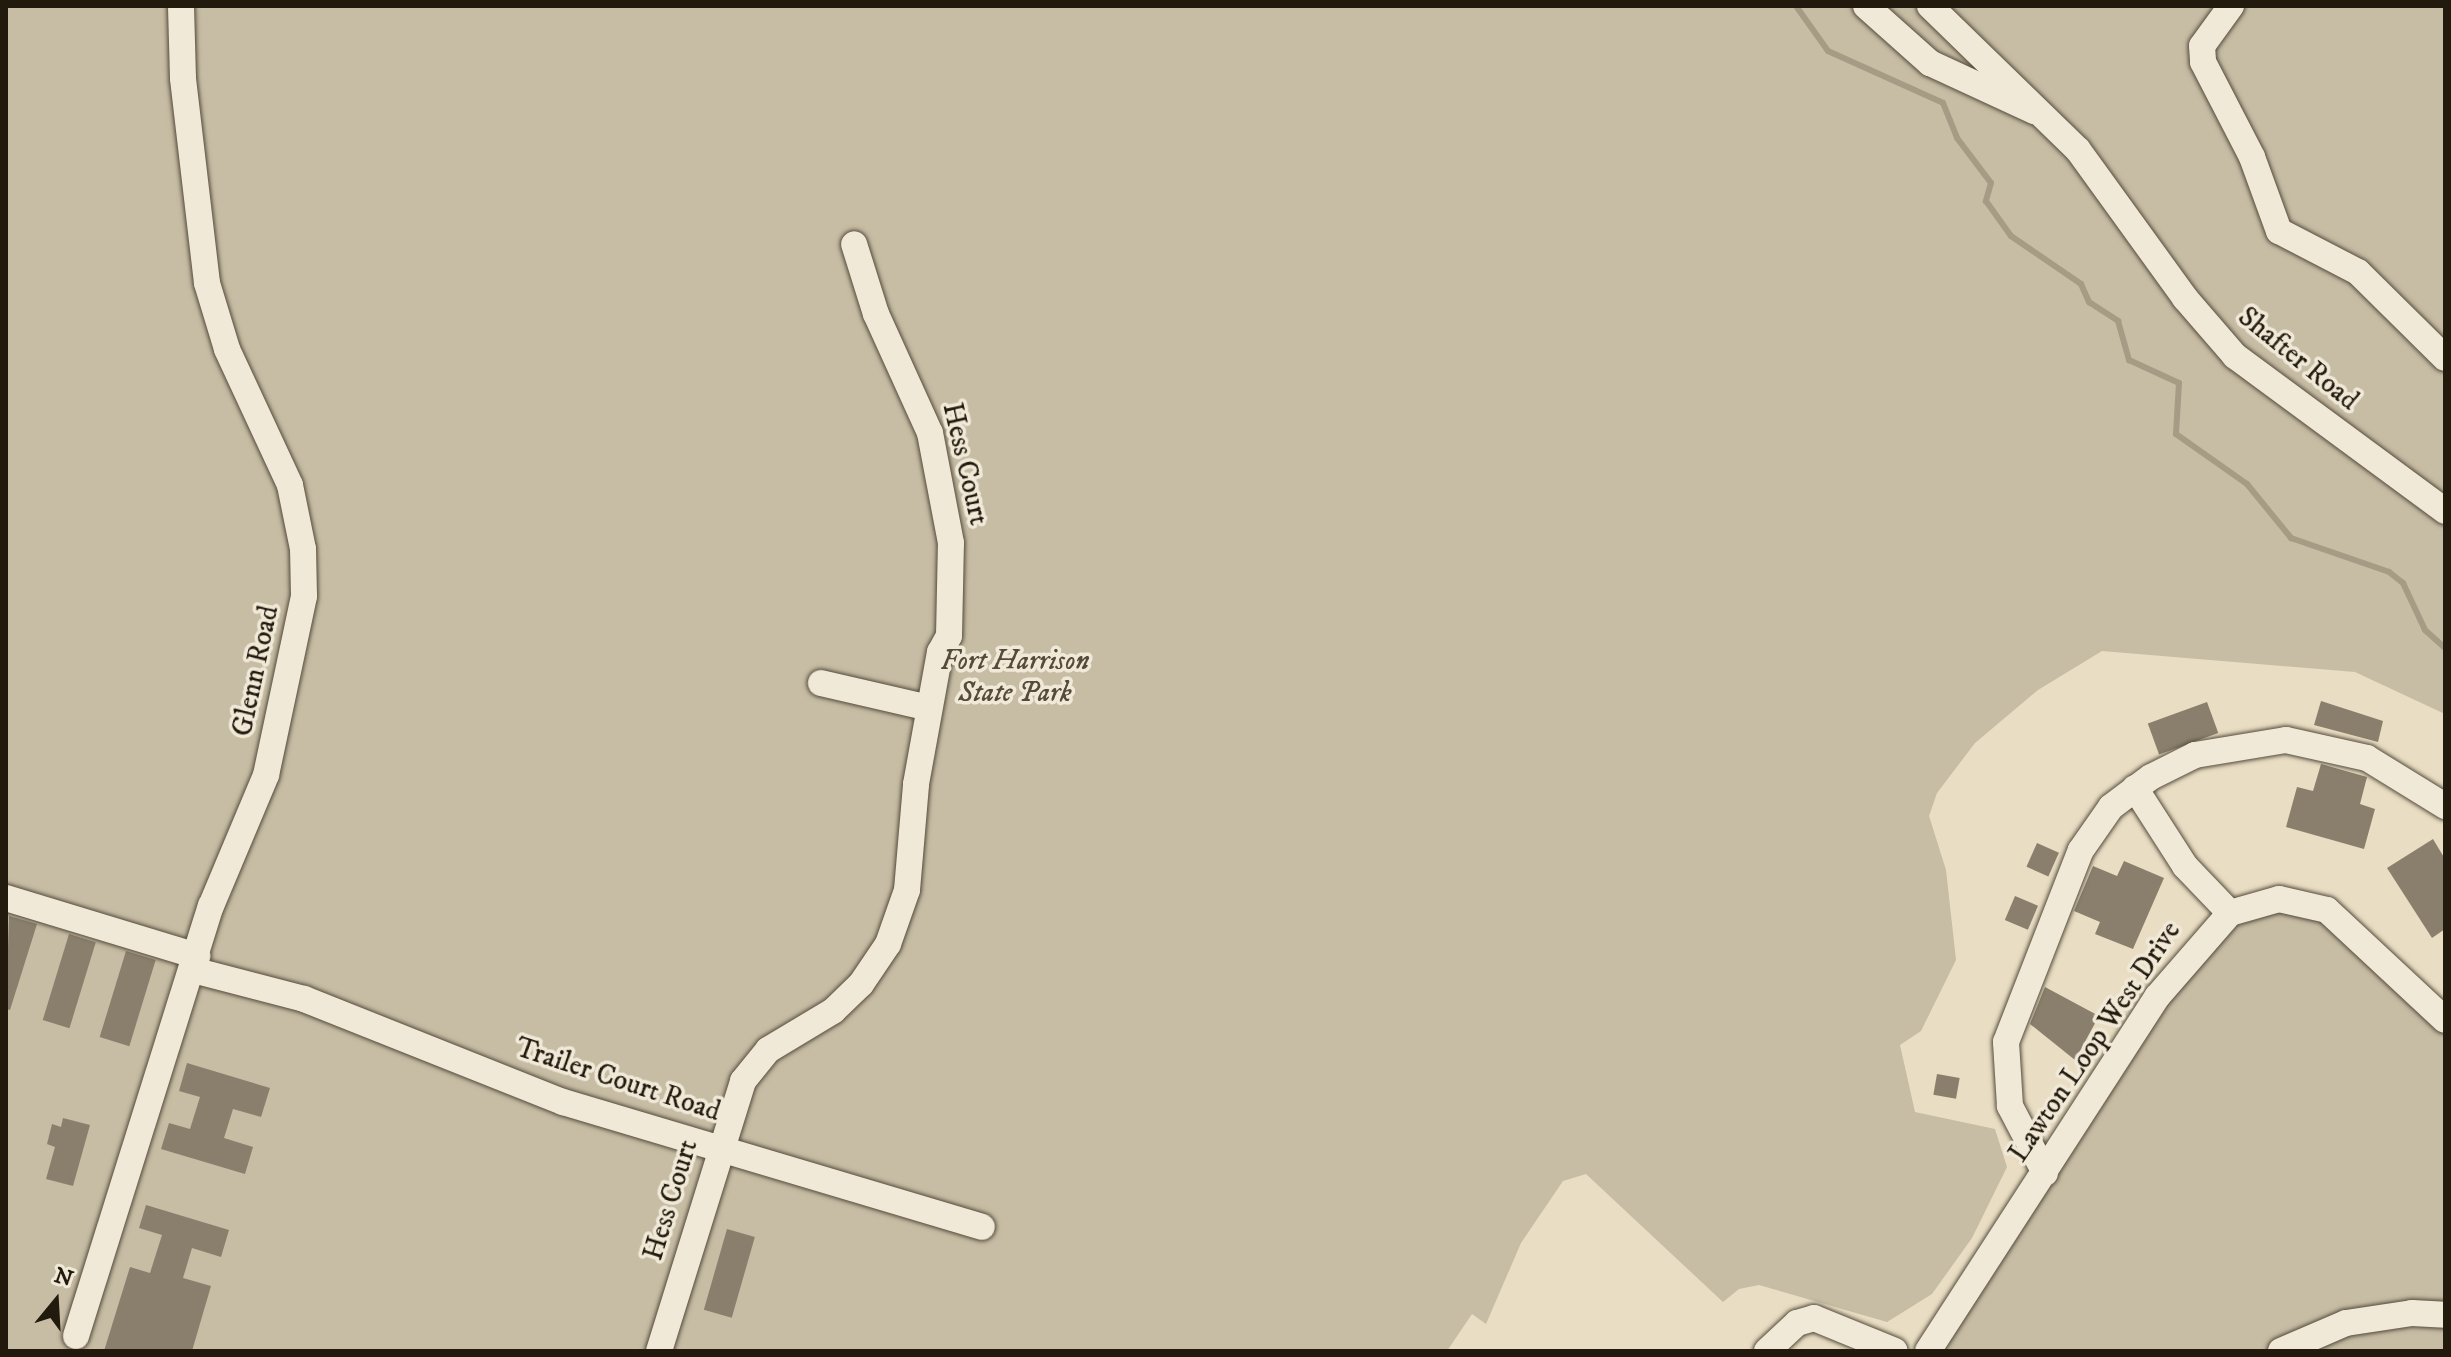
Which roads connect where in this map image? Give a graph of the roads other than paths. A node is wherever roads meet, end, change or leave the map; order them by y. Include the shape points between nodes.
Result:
1 (181, 6) edge
2 (1866, 6) edge
3 (1930, 6) edge
4 (2231, 6) edge
5 (2048, 118) junction
6 (854, 244) dead end
7 (2445, 358) edge
8 (2445, 511) edge
9 (821, 683) dead end
10 (929, 708) junction
11 (2135, 788) junction
12 (2445, 806) edge
13 (6, 898) edge
14 (2230, 913) junction
15 (195, 963) junction
16 (2445, 1020) edge
17 (721, 1147) junction
18 (2045, 1173) junction
19 (982, 1227) dead end
20 (2445, 1315) edge
21 (76, 1336) dead end
22 (659, 1351) edge
23 (1767, 1351) edge
24 (1895, 1351) edge
25 (1928, 1351) edge
26 (2281, 1351) edge

1 - 15 street, Glenn Road via 183,78 207,283 227,349 290,485 304,577 272,753
2 - 5 street, Shafter Road via 1930,63
3 - 5 street, Shafter Road
4 - 7 street via 2202,46 2203,62 2252,157 2279,231 2358,272
5 - 8 street, Shafter Road via 2098,172 2185,298 2235,356
6 - 10 street, Hess Court via 876,314 927,424 944,488 951,617
9 - 10 street
10 - 17 street, Hess Court via 909,879 888,944 848,998 756,1063 736,1096
11 - 12 street via 2219,747 2286,740 2367,758
11 - 14 street via 2185,866
11 - 18 street via 2104,816 2081,850 2007,1036 2003,1074 2010,1106
13 - 15 street, Trailer Court Road
14 - 16 street via 2279,899 2327,910
14 - 18 street, Lawton Loop West Drive via 2171,977
15 - 17 street, Trailer Court Road via 275,989 541,1095
15 - 21 street, Glenn Road
17 - 19 street, Trailer Court Road
17 - 22 street, Hess Court
18 - 25 street, Lawton Loop West Drive
20 - 26 street via 2412,1313 2346,1323
23 - 24 street via 1797,1323 1814,1318

